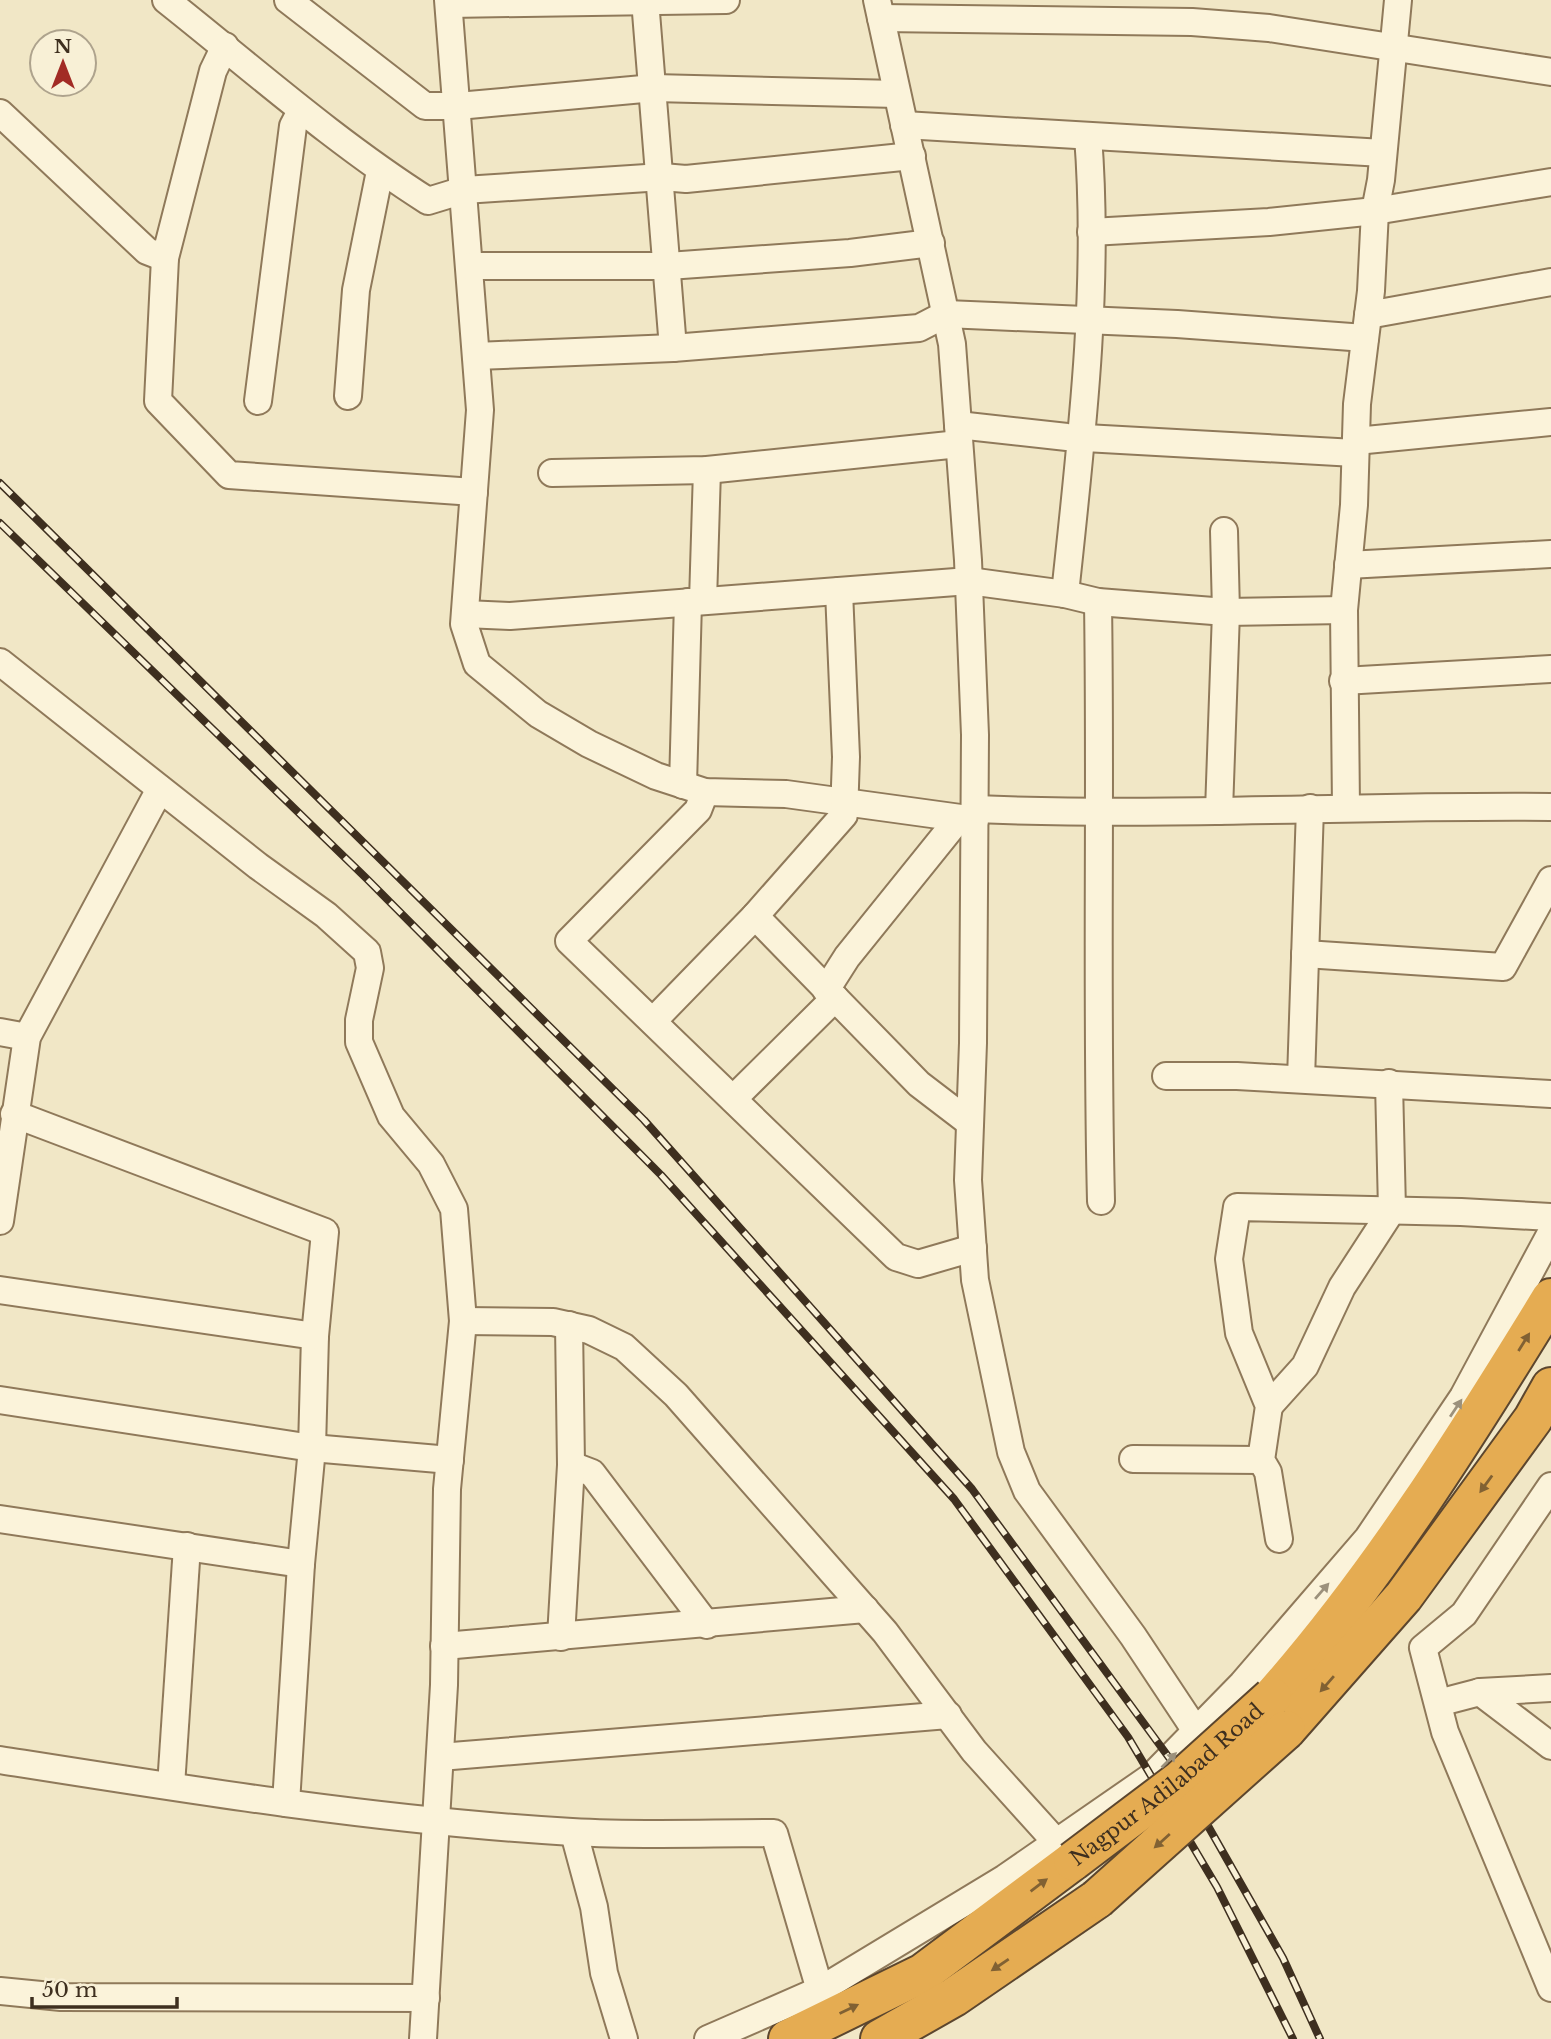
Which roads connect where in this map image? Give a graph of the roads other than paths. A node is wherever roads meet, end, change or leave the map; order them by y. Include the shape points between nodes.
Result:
1 (166, 0) edge
2 (288, 0) edge
3 (726, 0) edge
4 (1398, 0) edge
5 (449, 2) edge
6 (645, 2) edge
7 (879, 9) edge
8 (225, 46) junction
9 (1394, 48) junction
10 (1551, 72) edge
11 (654, 88) junction
12 (897, 94) junction
13 (458, 106) junction
14 (301, 111) junction
15 (0, 113) edge
16 (904, 125) junction
17 (1088, 136) junction
18 (1383, 153) junction
19 (912, 156) junction
20 (380, 170) junction
21 (662, 177) junction
22 (1551, 182) edge
23 (464, 190) junction
24 (1374, 211) junction
25 (1091, 232) junction
26 (931, 243) junction
27 (164, 258) junction
28 (470, 266) junction
29 (668, 266) junction
30 (1551, 282) edge
31 (946, 314) junction
32 (1087, 321) junction
33 (1367, 326) junction
34 (673, 348) junction
35 (476, 356) junction
36 (348, 396) dead end
37 (258, 401) dead end
38 (1551, 422) edge
39 (959, 434) junction
40 (1082, 438) junction
41 (1356, 447) junction
42 (708, 470) junction
43 (552, 473) dead end
44 (474, 492) junction
45 (1224, 531) dead end
46 (1551, 554) edge
47 (1348, 565) junction
48 (969, 581) junction
49 (839, 591) junction
50 (1065, 594) junction
51 (696, 602) junction
52 (1098, 602) junction
53 (1344, 610) junction
54 (1226, 612) junction
55 (465, 614) junction
56 (0, 663) edge
57 (1551, 669) edge
58 (1343, 681) junction
59 (694, 788) junction
60 (160, 789) junction
61 (845, 802) junction
62 (1551, 807) edge
63 (1310, 808) junction
64 (1346, 808) junction
65 (1219, 811) junction
66 (1101, 812) junction
67 (970, 816) junction
68 (1551, 880) edge
69 (755, 916) junction
70 (1305, 954) junction
71 (831, 994) junction
72 (653, 1021) junction
73 (0, 1032) edge
74 (27, 1037) junction
75 (1166, 1076) dead end
76 (1301, 1079) junction
77 (1389, 1083) junction
78 (1551, 1094) edge
79 (733, 1099) junction
80 (14, 1114) junction
81 (970, 1123) junction
82 (1101, 1201) dead end
83 (1392, 1210) junction
84 (1551, 1217) edge
85 (0, 1221) edge
86 (1551, 1233) edge
87 (973, 1248) junction
88 (0, 1290) edge
89 (1551, 1298) edge
90 (464, 1321) junction
91 (569, 1325) junction
92 (315, 1336) junction
93 (1551, 1387) edge
94 (0, 1400) edge
95 (1269, 1406) junction
96 (312, 1448) junction
97 (1133, 1459) dead end
98 (450, 1460) junction
99 (1261, 1460) junction
100 (571, 1465) junction
101 (1551, 1486) edge
102 (0, 1518) edge
103 (1279, 1539) dead end
104 (187, 1546) junction
105 (301, 1564) junction
106 (865, 1609) junction
107 (707, 1625) junction
108 (561, 1637) junction
109 (444, 1646) junction
110 (1551, 1688) edge
111 (1480, 1692) junction
112 (1438, 1703) junction
113 (1279, 1714) junction
114 (948, 1715) junction
115 (1196, 1731) junction
116 (1551, 1746) edge
117 (440, 1757) junction
118 (0, 1760) edge
119 (171, 1786) junction
120 (286, 1802) junction
121 (437, 1821) junction
122 (574, 1833) junction
123 (1065, 1852) junction
124 (1551, 1988) edge
125 (820, 1990) junction
126 (0, 1991) edge
127 (426, 1998) junction
128 (423, 2039) edge
129 (624, 2039) edge
130 (708, 2039) edge
131 (788, 2039) edge
132 (880, 2039) edge

1 - 8 street
2 - 13 street via 425,106
3 - 6 street
4 - 9 street
5 - 6 street
5 - 13 street
6 - 11 street
7 - 9 street via 1192,22 1269,28
7 - 12 street
8 - 14 street
8 - 27 street via 213,71
9 - 10 street
9 - 18 street
11 - 12 street
11 - 13 street
11 - 21 street
12 - 16 street
13 - 23 street
14 - 20 street
14 - 37 street via 293,126
15 - 27 street via 147,251
16 - 17 street
16 - 19 street
17 - 18 street
17 - 25 street
18 - 24 street
19 - 21 street
19 - 26 street
20 - 23 street via 428,201
20 - 36 street via 356,290
21 - 23 street
21 - 29 street
22 - 24 street
23 - 28 street
24 - 25 street
24 - 33 street
25 - 32 street
26 - 29 street
26 - 31 street
27 - 44 street via 158,401 229,475
28 - 29 street
28 - 35 street
29 - 34 street
30 - 33 street
31 - 32 street
31 - 34 street via 919,328
31 - 39 street
32 - 33 street
32 - 40 street
33 - 41 street
34 - 35 street
35 - 44 street via 480,410
38 - 41 street
39 - 40 street
39 - 42 street
39 - 48 street
40 - 41 street
40 - 50 street
41 - 47 street
42 - 43 street
42 - 51 street
44 - 55 street
45 - 54 street
46 - 47 street
47 - 53 street
48 - 49 street
48 - 50 street
48 - 67 street
49 - 51 street
49 - 61 street
50 - 52 street
51 - 55 street via 510,616
51 - 59 street
52 - 54 street
52 - 66 street
53 - 54 street
53 - 58 street
54 - 65 street
55 - 59 street via 477,664 538,713 589,744 656,776
56 - 60 street
57 - 58 street
58 - 64 street
59 - 61 street
59 - 72 street via 698,810 569,941
60 - 74 street
60 - 90 street via 368,952 370,968 359,1042 391,1116 431,1164 454,1209
61 - 67 street
61 - 69 street via 844,814
62 - 64 street
63 - 64 street
63 - 65 street
63 - 70 street
65 - 66 street
66 - 67 street
66 - 82 street
67 - 71 street via 847,957
67 - 81 street
68 - 70 street via 1503,967
69 - 71 street
69 - 72 street
70 - 76 street
71 - 79 street
71 - 81 street via 919,1084
72 - 79 street
73 - 74 street
74 - 80 street
75 - 76 street
76 - 77 street
77 - 78 street
77 - 83 street
79 - 87 street via 896,1257 918,1264
80 - 85 street
80 - 92 street via 325,1232
81 - 87 street
83 - 84 street
83 - 95 street via 1342,1287 1305,1366
83 - 95 street via 1237,1207 1229,1259 1239,1333
115 -> 86 street via 1368,1538 1463,1397
87 - 115 street via 997,1393 1011,1452 1027,1491
88 - 92 street
113 -> 89 highway, Nagpur Adilabad Road via 1317,1646 1412,1514
90 - 91 street
90 - 98 street
91 - 100 street
91 - 106 street via 624,1347 676,1395
92 - 96 street
93 -> 113 highway, Nagpur Adilabad Road via 1533,1419 1404,1596
94 - 96 street
95 - 99 street
96 - 98 street
96 - 105 street
97 - 99 street
98 - 109 street
99 - 103 street via 1268,1472
100 - 107 street via 592,1473
100 - 108 street
101 - 112 street via 1464,1614 1423,1648
102 - 104 street
104 - 105 street
104 - 119 street
105 - 120 street
106 - 107 street
106 - 114 street
107 - 108 street
108 - 109 street
109 - 117 street
110 - 111 street
111 - 112 street
111 - 116 street
112 - 124 street via 1445,1732
113 - 123 highway, Nagpur Adilabad Road, bridge
113 -> 132 highway, Nagpur Adilabad Road, bridge via 1097,1899 954,1997
114 - 117 street
114 - 123 street via 974,1751
123 -> 115 street
117 - 121 street
118 - 119 street
119 - 120 street
120 - 121 street
121 - 122 street
121 - 127 street
122 - 125 street via 774,1833
122 - 129 street via 594,1907 604,1973
123 - 125 street via 1005,1878
131 -> 123 highway, Nagpur Adilabad Road via 923,1973
125 - 130 street
126 - 127 street via 61,1997
127 - 128 street

